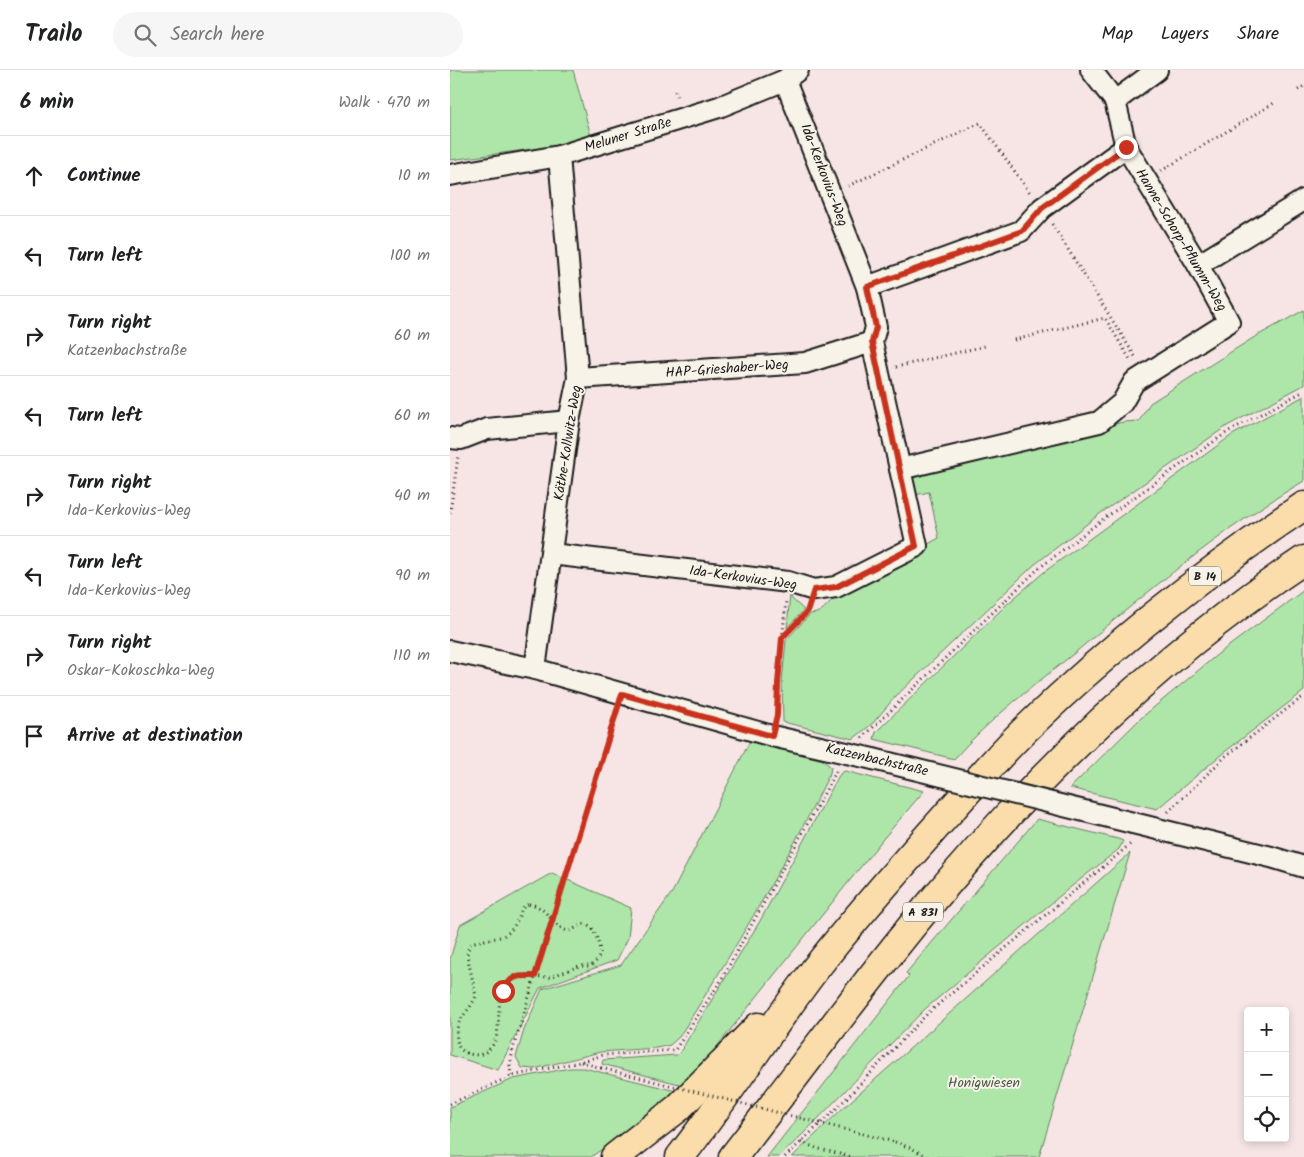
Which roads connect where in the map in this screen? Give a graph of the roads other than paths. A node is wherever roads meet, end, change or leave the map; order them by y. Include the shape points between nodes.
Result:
1 (1091, 70) edge
2 (1158, 70) edge
3 (792, 75) edge
4 (1115, 101) junction
5 (1126, 147) junction
6 (559, 156) junction
7 (450, 175) edge
8 (1304, 200) edge
9 (1198, 265) junction
10 (867, 287) junction
11 (872, 342) junction
12 (578, 378) junction
13 (569, 421) junction
14 (455, 438) edge
15 (900, 469) junction
16 (1304, 506) edge
17 (551, 554) junction
18 (1304, 560) edge
19 (450, 651) edge
20 (535, 669) junction
21 (1304, 867) edge
22 (796, 996) junction
23 (615, 1157) edge
24 (680, 1157) edge
25 (732, 1157) edge

1 - 4 street, Hanne-Schorp-Pflumm-Weg
2 - 4 street
3 - 6 street, Meluner Straße via 719,107
3 - 10 street, Ida-Kerkovius-Weg via 831,194
4 - 5 street, Hanne-Schorp-Pflumm-Weg
5 - 9 street, Hanne-Schorp-Pflumm-Weg
5 - 10 street via 1042,208 1022,231
6 - 7 street, Meluner Straße
6 - 12 street, Käthe-Kollwitz-Weg
8 - 9 street
9 - 15 street, Hanne-Schorp-Pflumm-Weg via 1229,322 1140,378 1122,403 1099,422
10 - 11 street, Ida-Kerkovius-Weg via 876,327
11 - 12 street, HAP-Grieshaber-Weg via 805,364
11 - 15 street, Ida-Kerkovius-Weg
12 - 13 street, Käthe-Kollwitz-Weg
13 - 14 street via 487,429
13 - 17 street, Käthe-Kollwitz-Weg
15 - 17 street, Ida-Kerkovius-Weg via 916,546 836,587 814,590 788,582
16 - 22 highway, B 14 via 1146,621 1069,688 988,767 896,871
17 - 20 street, Käthe-Kollwitz-Weg
18 - 25 highway, A 831 via 1217,623 1138,688 1065,756 947,884 839,1017
19 - 20 street, Katzenbachstraße
20 - 21 street, Katzenbachstraße, bridge via 772,736
22 - 23 highway via 757,1028 678,1108
22 - 24 highway

